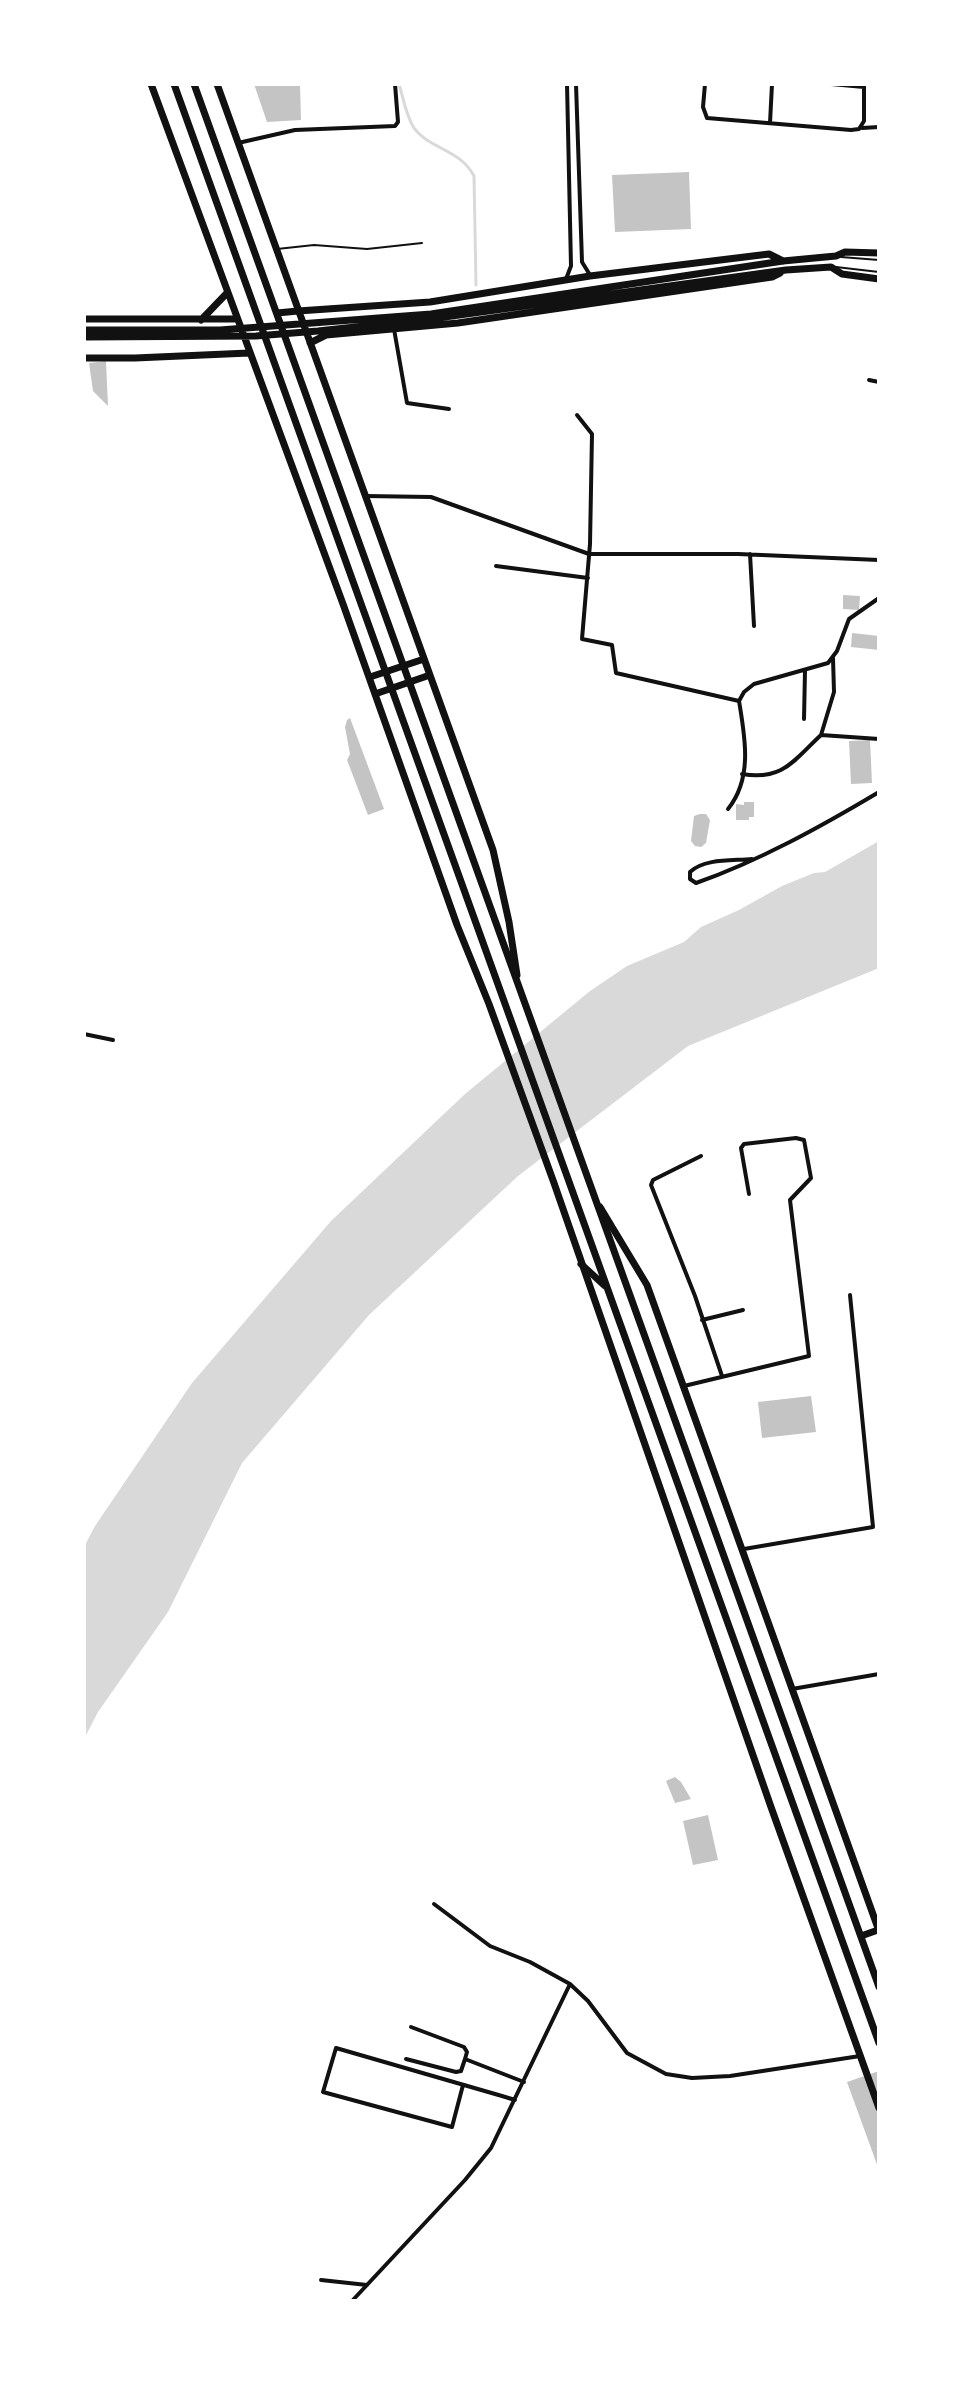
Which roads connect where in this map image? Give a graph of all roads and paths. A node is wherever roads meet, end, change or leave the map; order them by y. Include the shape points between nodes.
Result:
1 (151, 84) edge
2 (174, 84) edge
3 (194, 84) edge
4 (217, 84) edge
5 (395, 84) edge
6 (567, 84) edge
7 (576, 84) edge
8 (705, 84) edge
9 (772, 84) edge
10 (831, 84) edge
11 (864, 86) edge
12 (770, 123) junction
13 (879, 127) edge
14 (859, 129) junction
15 (568, 138) junction
16 (577, 138) junction
17 (238, 143) junction
18 (422, 243) dead end
19 (276, 249) junction
20 (879, 253) edge
21 (836, 256) junction
22 (879, 260) edge
23 (783, 261) junction
24 (831, 267) junction
25 (761, 268) junction
26 (786, 270) junction
27 (879, 272) edge
28 (590, 276) junction
29 (566, 279) junction
30 (879, 279) edge
31 (227, 293) junction
32 (430, 302) junction
33 (298, 311) junction
34 (277, 313) junction
35 (84, 319) edge
36 (236, 319) junction
37 (201, 320) junction
38 (434, 326) junction
39 (394, 329) junction
40 (84, 330) edge
41 (84, 337) edge
42 (310, 343) junction
43 (249, 353) junction
44 (84, 358) edge
45 (869, 380) dead end
46 (879, 382) edge
47 (449, 409) dead end
48 (577, 415) dead end
49 (365, 496) junction
50 (589, 554) junction
51 (750, 554) junction
52 (879, 560) edge
53 (496, 566) dead end
54 (588, 578) junction
55 (879, 598) edge
56 (754, 626) dead end
57 (833, 658) junction
58 (424, 659) junction
59 (805, 671) junction
60 (430, 675) junction
61 (370, 677) junction
62 (375, 694) junction
63 (739, 701) junction
64 (804, 719) dead end
65 (821, 735) junction
66 (879, 739) edge
67 (742, 774) junction
68 (879, 792) edge
69 (728, 809) dead end
70 (752, 859) junction
71 (520, 990) junction
72 (84, 1034) edge
73 (113, 1040) dead end
74 (701, 1156) dead end
75 (593, 1194) junction
76 (749, 1194) dead end
77 (581, 1264) junction
78 (607, 1288) junction
79 (850, 1295) dead end
80 (743, 1310) dead end
81 (702, 1320) junction
82 (722, 1376) junction
83 (684, 1386) junction
84 (744, 1549) junction
85 (879, 1674) edge
86 (792, 1689) junction
87 (434, 1904) dead end
88 (879, 1930) edge
89 (861, 1936) junction
90 (570, 1984) junction
91 (879, 1987) edge
92 (411, 2027) dead end
93 (879, 2043) edge
94 (860, 2056) junction
95 (406, 2059) dead end
96 (465, 2059) junction
97 (524, 2082) junction
98 (463, 2085) junction
99 (515, 2100) junction
100 (879, 2108) edge
101 (321, 2280) dead end
102 (367, 2285) junction
103 (352, 2301) edge

1 - 31 main road
2 - 78 main road
3 - 34 main road
4 - 17 main road
5 - 17 street via 395,126 287,131
6 - 7 street
6 - 15 street
7 - 16 street
8 - 12 street via 707,118
9 - 12 street
10 - 11 street
11 - 14 street via 864,121
12 - 14 street
13 - 14 street
15 - 16 street
15 - 29 street via 571,266
16 - 28 street via 582,262
17 - 19 main road
18 - 19 lane
19 - 33 main road
20 - 21 main road
21 - 22 lane
21 - 23 main road
23 - 25 main road
23 - 28 main road via 769,254
24 - 26 main road
24 - 27 lane
24 - 30 main road via 842,274
25 - 26 main road
25 - 40 main road via 431,314 234,329
25 - 41 main road via 430,319 303,332
26 - 38 main road via 772,277
28 - 29 main road
29 - 32 main road
31 - 36 main road
31 - 37 main road
32 - 33 main road
32 - 38 main road
33 - 34 main road
33 - 42 main road
34 - 71 main road
35 - 37 main road
36 - 37 main road
36 - 43 main road
38 - 39 main road
39 - 42 main road via 326,335
39 - 47 street via 407,403
42 - 49 main road
43 - 44 main road
43 - 61 main road
45 - 46 street
48 - 50 street via 592,434
49 - 50 street via 431,497
49 - 58 main road
50 - 51 street
50 - 54 street
51 - 52 street
51 - 56 street
53 - 54 street
54 - 63 street via 581,635 612,645 616,673
55 - 57 street via 849,619
57 - 59 street
57 - 65 street via 834,692
58 - 60 main road
58 - 61 main road
59 - 63 street via 754,684
59 - 64 street
60 - 62 main road
60 - 71 main road via 493,850
61 - 62 main road
62 - 77 main road
63 - 67 street via 747,752
65 - 66 street
65 - 67 street via 773,775
67 - 69 street
68 - 70 street
70 - 70 street via 696,883 690,879 690,872 704,864
71 - 75 main road
72 - 73 street
74 - 81 street via 651,1185
75 - 83 main road via 647,1285
75 - 89 main road
76 - 82 street via 744,1144 804,1140 811,1178 790,1200 810,1351 806,1358
77 - 78 main road
77 - 94 main road
78 - 93 main road
79 - 84 street via 873,1527
80 - 81 street
81 - 82 street
82 - 83 street
83 - 84 main road
84 - 86 main road
85 - 86 street
86 - 88 main road
87 - 90 street via 490,1946
88 - 89 main road
89 - 91 main road
90 - 94 street via 627,2053 666,2074 730,2076
90 - 97 street
92 - 96 street via 464,2047
94 - 100 main road
95 - 96 street via 456,2072
96 - 97 street
97 - 99 street
98 - 98 street via 336,2048 323,2092 452,2127
98 - 99 street
99 - 102 street via 491,2148
101 - 102 street
102 - 103 street

